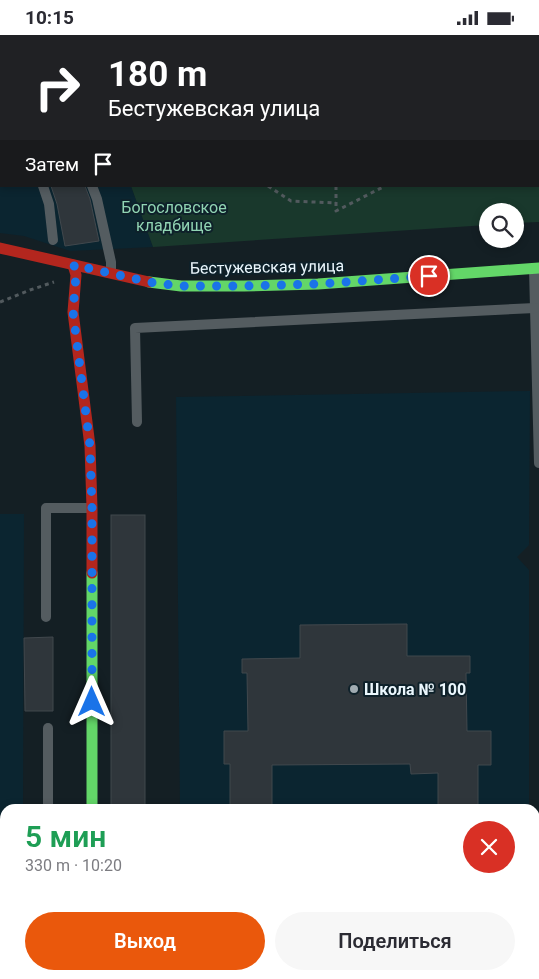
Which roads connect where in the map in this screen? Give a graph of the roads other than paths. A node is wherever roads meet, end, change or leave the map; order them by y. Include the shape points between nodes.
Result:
1 (43, 187) edge
2 (92, 187) edge
3 (53, 240) dead end
4 (0, 248) edge
5 (537, 268) edge
6 (75, 270) junction
7 (111, 273) junction
8 (535, 308) junction
9 (537, 341) edge
10 (137, 422) dead end
11 (539, 463) edge
12 (92, 508) junction
13 (46, 617) dead end
14 (48, 728) dead end
15 (48, 804) edge
16 (92, 804) edge

1 - 3 lane via 49,204
2 - 7 lane
4 - 6 street, Бестужевская улица
5 - 7 street, Бестужевская улица via 318,284 244,286 181,286
5 - 8 lane
6 - 7 street, Бестужевская улица
6 - 12 street via 73,312 90,446
8 - 9 lane
8 - 10 lane via 135,328
9 - 11 lane
12 - 13 lane via 46,508
12 - 16 street
14 - 15 lane

